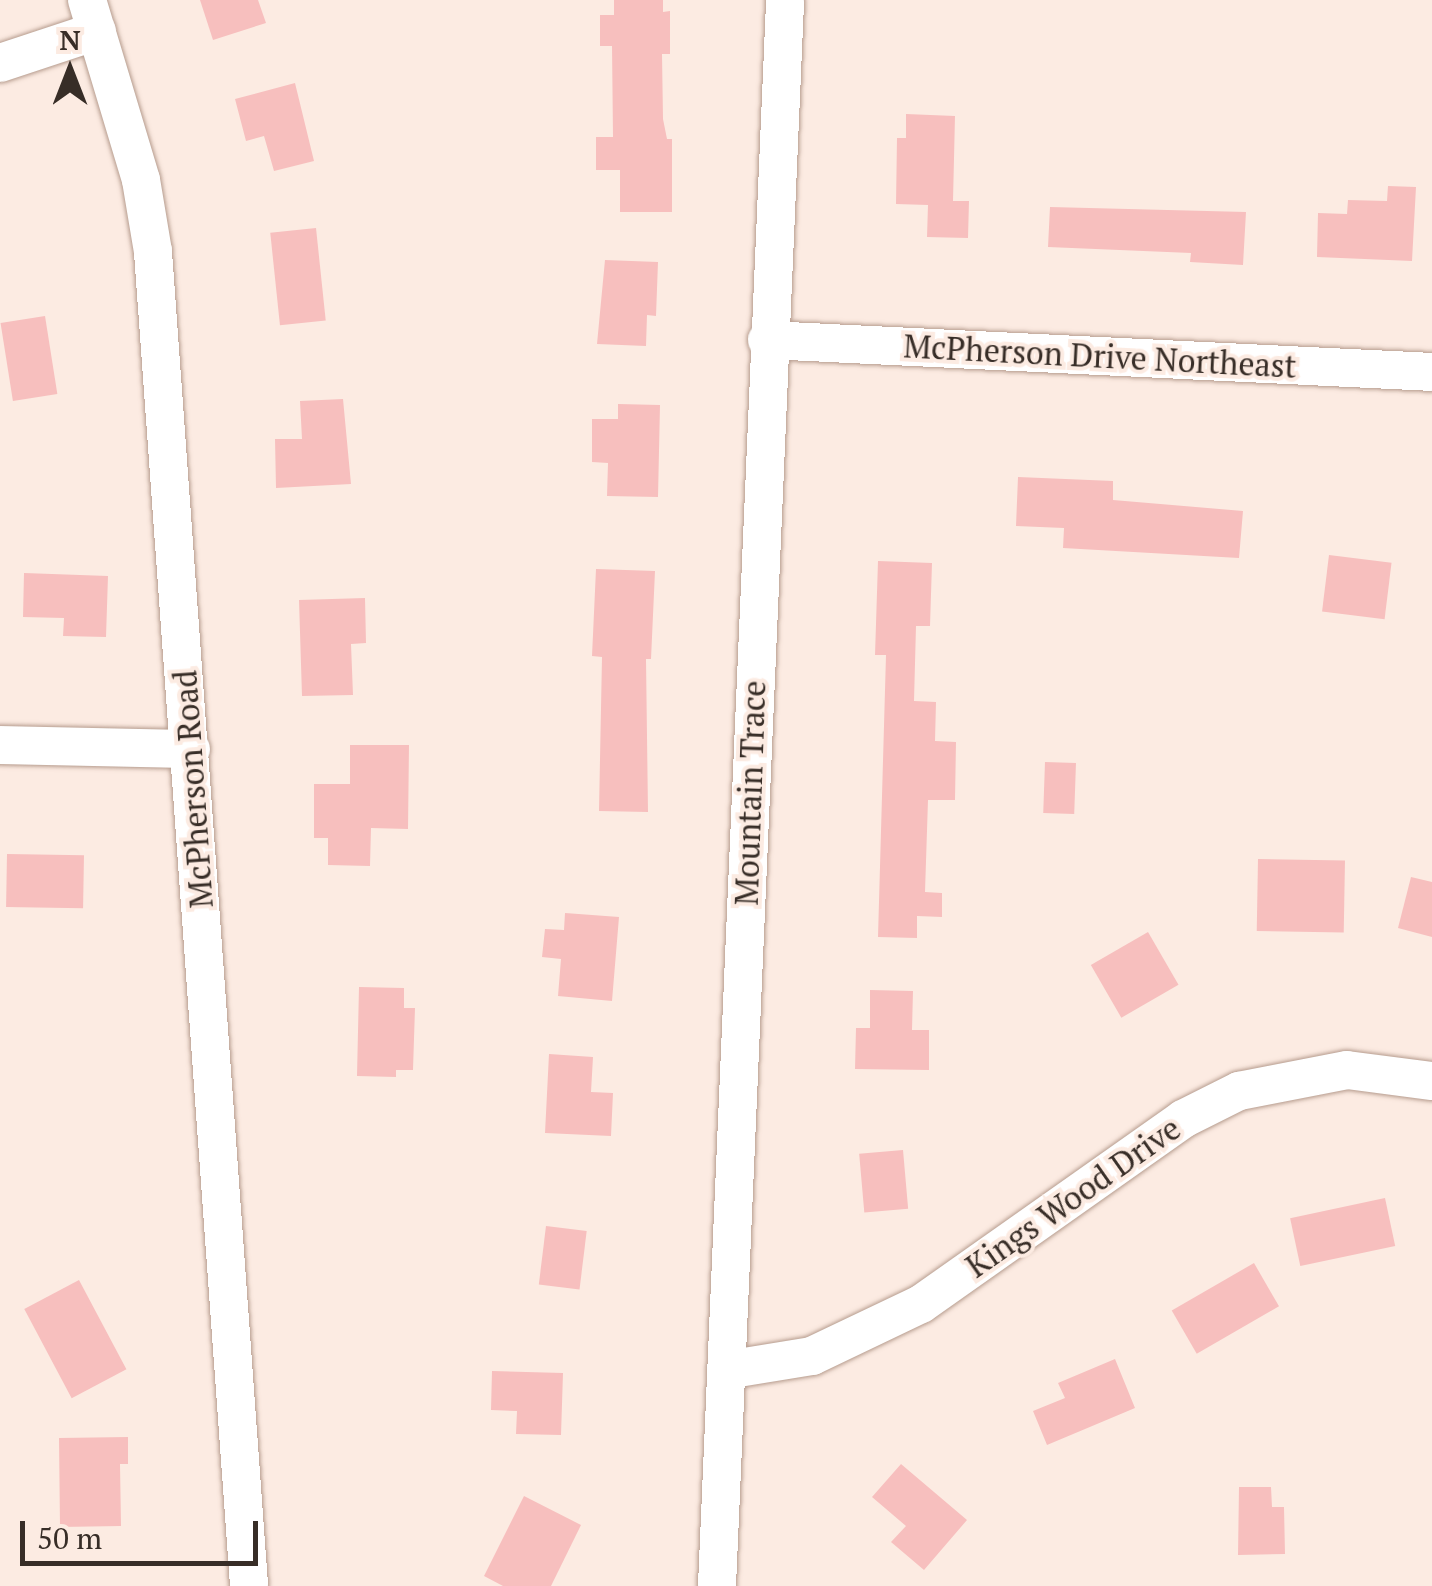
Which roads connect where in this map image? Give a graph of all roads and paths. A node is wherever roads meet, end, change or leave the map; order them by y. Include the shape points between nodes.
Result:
1 (785, 0) edge
2 (92, 15) edge
3 (0, 63) edge
4 (767, 340) junction
5 (1432, 372) edge
6 (0, 745) edge
7 (190, 749) junction
8 (1432, 1081) edge
9 (726, 1370) junction
10 (250, 1586) edge
11 (717, 1586) edge

1 - 4 street, Mountain Trace
2 - 3 street
2 - 7 street, McPherson Road via 141,180 153,252
4 - 5 street, McPherson Drive Northeast
4 - 9 street, Mountain Trace
6 - 7 street
7 - 10 street, McPherson Road
8 - 9 street, Kings Wood Drive via 1347,1070 1238,1092 1183,1119 921,1304 812,1356
9 - 11 street, Mountain Trace

